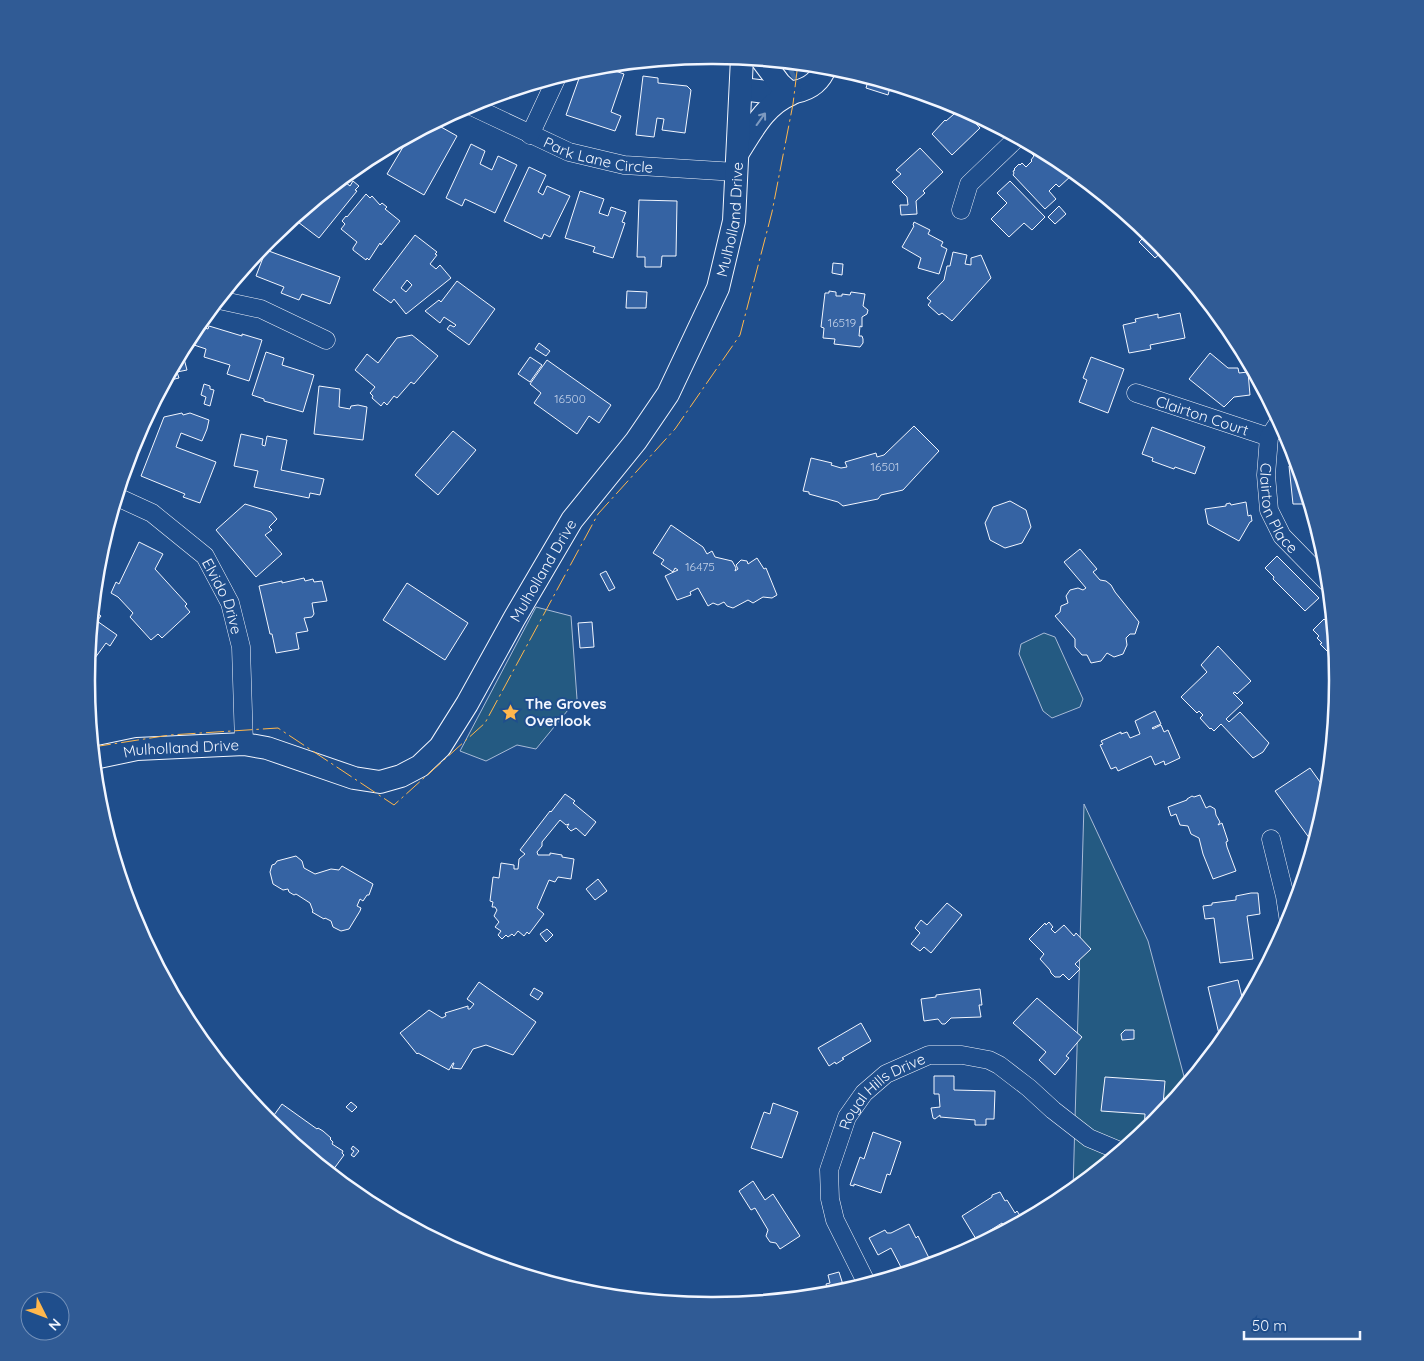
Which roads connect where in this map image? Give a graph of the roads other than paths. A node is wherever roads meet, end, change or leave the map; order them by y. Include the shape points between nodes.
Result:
1 (742, 65) edge
2 (767, 66) edge
3 (821, 74) edge
4 (553, 85) edge
5 (741, 89) junction
6 (791, 94) junction
7 (479, 110) edge
8 (530, 135) junction
9 (1013, 142) edge
10 (737, 162) junction
11 (961, 210) dead end
12 (226, 301) edge
13 (326, 340) dead end
14 (1136, 393) dead end
15 (1275, 429) edge
16 (1269, 437) junction
17 (123, 500) edge
18 (1319, 574) edge
19 (244, 744) junction
20 (101, 757) edge
21 (1271, 839) dead end
22 (1287, 904) edge
23 (1114, 1148) edge
24 (864, 1278) edge

1 - 5 main road, Mulholland Drive
2 - 6 main road
3 - 6 main road via 812,85
4 - 8 street
5 - 6 main road
5 - 10 main road, Mulholland Drive
10 -> 6 main road via 770,107
7 - 8 street, Park Lane Circle
8 - 10 street, Park Lane Circle via 569,152 624,165
9 - 11 street via 969,184
10 - 19 main road, Mulholland Drive via 734,221 718,288 668,394 636,441 572,520 440,747 420,766 380,782 354,778 267,748
12 - 13 street via 261,308
14 - 16 street, Clairton Court
15 - 16 street
16 - 18 street, Clairton Place via 1266,475 1269,510 1282,536
17 - 19 street, Elvido Drive via 152,513 206,556 230,603 241,647
19 - 20 main road, Mulholland Drive via 137,749
21 - 22 street
23 - 24 street, Royal Hills Drive via 1088,1138 1029,1088 989,1060 962,1055 929,1055 886,1074 864,1093 847,1117 829,1170 835,1220

